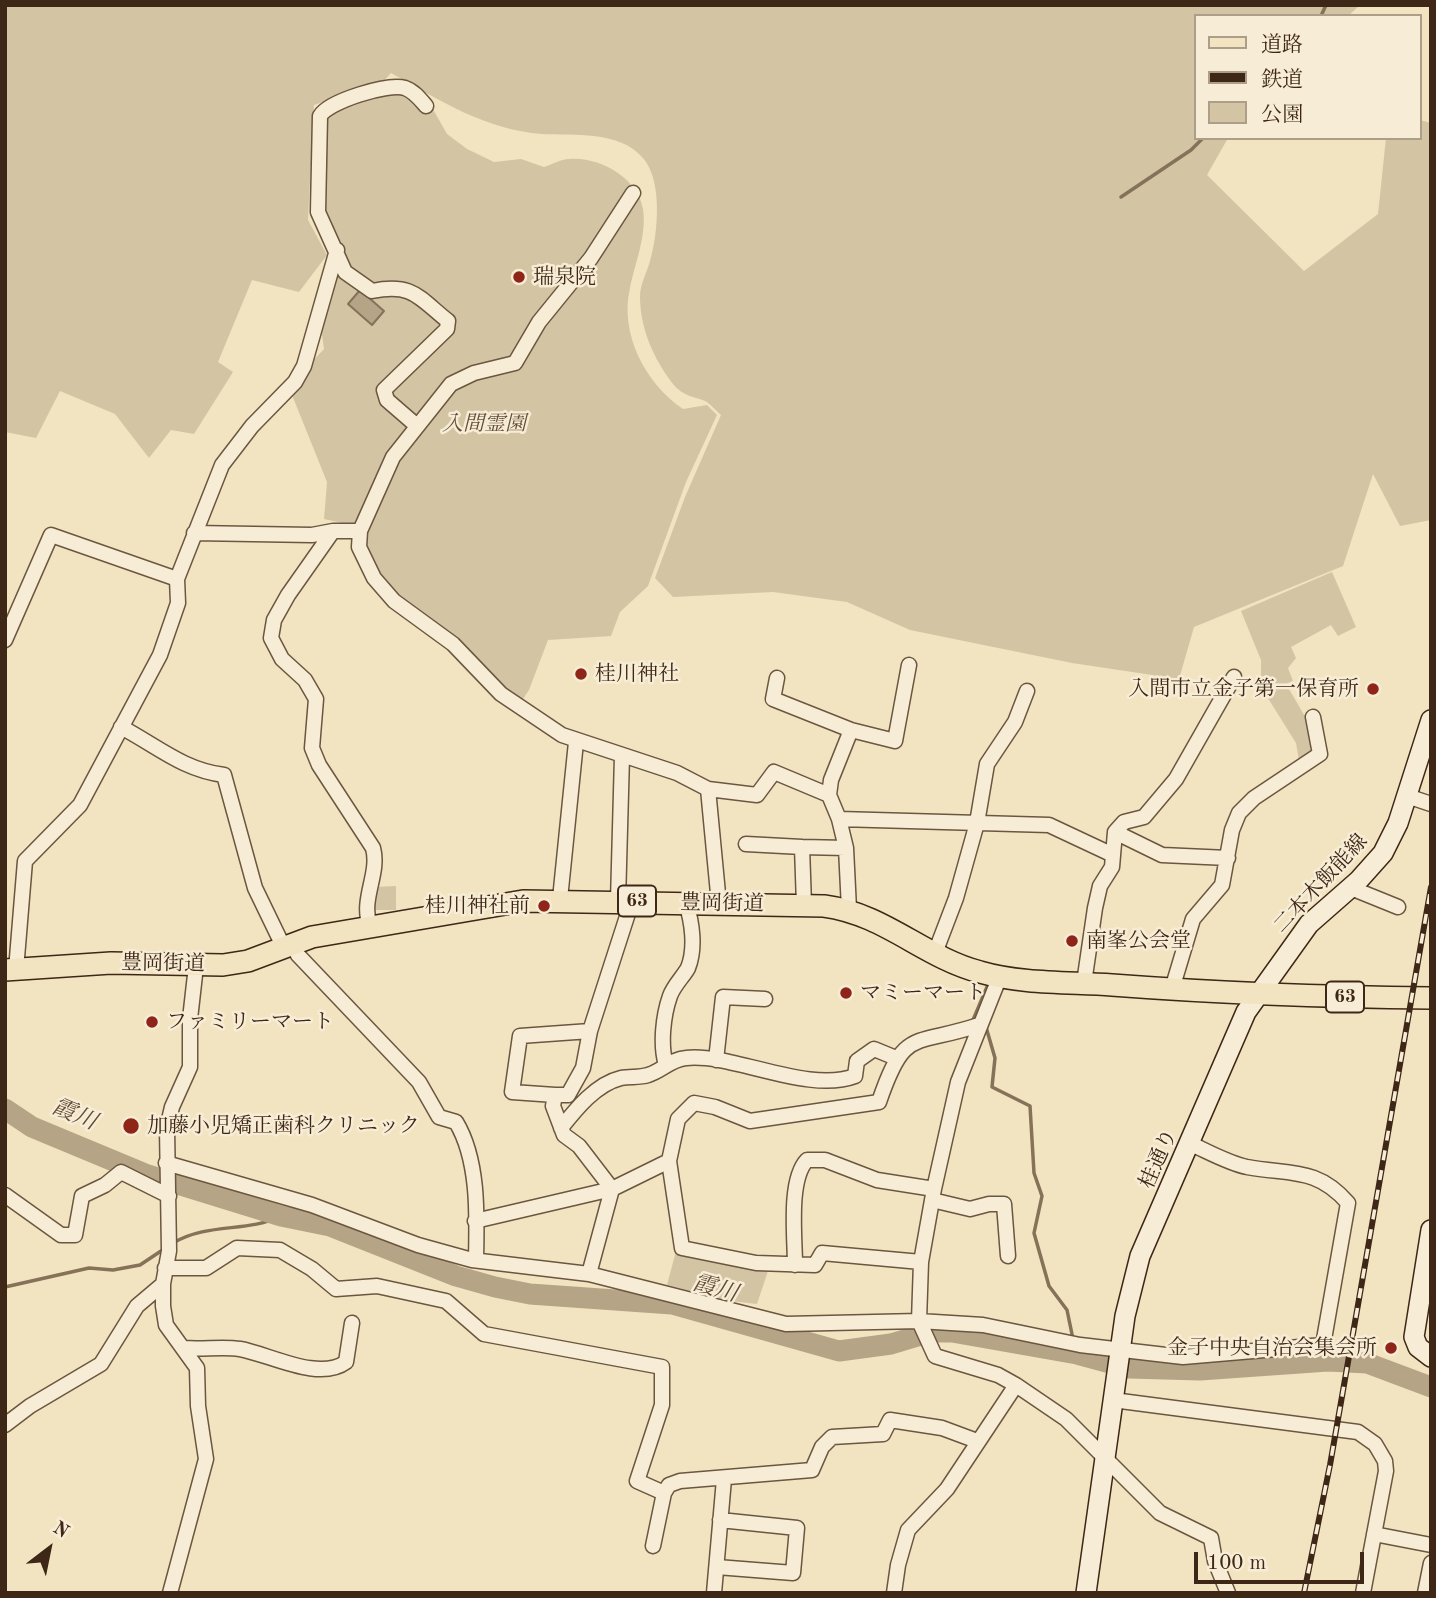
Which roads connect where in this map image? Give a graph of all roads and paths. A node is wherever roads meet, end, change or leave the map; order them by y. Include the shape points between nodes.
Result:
1 (426, 106) dead end
2 (634, 193) dead end
3 (337, 250) junction
4 (417, 426) junction
5 (333, 531) junction
6 (360, 531) junction
7 (194, 533) junction
8 (177, 579) junction
9 (9, 621) edge
10 (5, 640) edge
11 (909, 665) dead end
12 (1234, 677) dead end
13 (777, 678) dead end
14 (1027, 691) dead end
15 (1313, 717) dead end
16 (1431, 720) edge
17 (121, 727) junction
18 (851, 730) junction
19 (576, 741) junction
20 (622, 756) junction
21 (708, 789) junction
22 (829, 795) junction
23 (1407, 796) junction
24 (1431, 804) edge
25 (839, 819) junction
26 (976, 823) junction
27 (1115, 832) junction
28 (746, 844) dead end
29 (802, 847) junction
30 (846, 848) junction
31 (1113, 855) junction
32 (1228, 858) junction
33 (1351, 888) junction
34 (560, 899) junction
35 (625, 901) junction
36 (686, 903) junction
37 (719, 904) junction
38 (804, 905) junction
39 (1398, 907) dead end
40 (849, 909) junction
41 (370, 926) junction
42 (289, 946) junction
43 (935, 953) junction
44 (197, 966) junction
45 (11, 970) edge
46 (1000, 976) junction
47 (1084, 983) junction
48 (1172, 989) junction
49 (1260, 993) junction
50 (1431, 998) edge
51 (765, 999) dead end
52 (979, 1025) junction
53 (590, 1031) junction
54 (896, 1059) junction
55 (716, 1060) junction
56 (666, 1065) junction
57 (555, 1095) junction
58 (561, 1128) junction
59 (1191, 1144) junction
60 (669, 1161) junction
61 (166, 1167) junction
62 (612, 1189) junction
63 (169, 1192) junction
64 (5, 1195) edge
65 (933, 1195) junction
66 (475, 1221) junction
67 (1431, 1230) edge
68 (1007, 1256) dead end
69 (476, 1260) junction
70 (922, 1262) junction
71 (795, 1265) junction
72 (1428, 1265) edge
73 (165, 1268) junction
74 (589, 1274) junction
75 (163, 1284) junction
76 (919, 1321) junction
77 (352, 1323) dead end
78 (184, 1348) junction
79 (1121, 1350) junction
80 (1431, 1357) edge
81 (1016, 1385) junction
82 (1114, 1391) junction
83 (5, 1426) edge
84 (977, 1441) junction
85 (1105, 1461) junction
86 (724, 1479) junction
87 (664, 1493) junction
88 (720, 1520) junction
89 (1374, 1534) junction
90 (1431, 1545) edge
91 (653, 1546) dead end
92 (1431, 1563) edge
93 (717, 1567) junction
94 (170, 1593) edge
95 (714, 1593) edge
96 (894, 1593) edge
97 (1086, 1593) edge
98 (1228, 1593) edge
99 (1363, 1593) edge
100 (1425, 1593) edge

1 - 3 street via 412,92 393,87 344,99 322,112 318,212
2 - 4 street via 591,258 539,322 515,363 451,384
3 - 4 street via 345,272 372,291 390,287 411,290 448,321 447,329 384,390 387,400
3 - 7 street via 304,366 295,382 232,450
4 - 6 street via 393,457
5 - 6 street
5 - 7 street via 312,536
5 - 41 street via 288,595 274,620 271,638 282,659 306,680 316,699 312,748 373,848 367,894
6 - 19 street via 363,557 381,588 453,644 501,694
7 - 8 street
8 - 9 street via 51,535
8 - 17 street via 178,603 170,632
9 - 10 street
11 - 18 street via 895,741
12 - 27 street via 1176,779 1144,817 1124,822
13 - 18 street via 773,699
14 - 26 street via 1015,722 987,764
15 - 32 street via 1320,754 1263,791 1239,813
16 - 23 street, 二本木飯能線
17 - 42 street via 159,747 175,762 224,775 258,896
17 - 45 street via 74,814 26,861
18 - 22 street
19 - 20 street
19 - 34 street
20 - 21 street via 677,773
20 - 35 street
21 - 22 street via 757,795 774,772
21 - 37 street
22 - 25 street
23 - 24 street
23 - 33 street, 二本木飯能線 via 1382,853
25 - 26 street
25 - 30 street
26 - 31 street via 1049,825
26 - 43 street
27 - 31 street
27 - 32 street via 1162,855
28 - 29 street
29 - 30 street
29 - 38 street
30 - 40 street
31 - 47 street via 1095,908
32 - 48 street via 1222,885 1193,919
33 - 39 street
33 - 49 street, 二本木飯能線 via 1309,924
34 - 35 main road, 豊岡街道 / 63
34 - 41 main road, 豊岡街道 / 63
35 - 36 main road, 豊岡街道 / 63
35 - 53 street
36 - 37 main road, 豊岡街道 / 63
36 - 56 street via 692,922 691,956 670,996 661,1051
37 - 38 main road, 豊岡街道 / 63
38 - 40 main road, 豊岡街道 / 63
40 - 43 main road, 豊岡街道 / 63
41 - 42 main road, 豊岡街道 / 63
42 - 44 main road, 豊岡街道 / 63 via 248,961
42 - 66 street via 419,1082 439,1117 456,1122 471,1157
43 - 46 main road, 豊岡街道 / 63
44 - 45 main road, 豊岡街道 / 63 via 111,963
44 - 61 street via 190,1067 172,1107
46 - 47 main road, 豊岡街道 / 63
46 - 52 street
47 - 48 main road, 豊岡街道 / 63
48 - 49 main road, 豊岡街道 / 63
49 - 50 main road, 豊岡街道 / 63
49 - 59 street, 桂通り via 1246,1012
51 - 55 street via 723,997
52 - 54 street via 924,1038 902,1049
52 - 65 street via 958,1082
53 - 57 street via 583,1068 574,1086 568,1095
53 - 57 street via 520,1036 512,1092
54 - 55 street via 874,1049 857,1061 852,1078 795,1076
54 - 60 street via 879,1101 750,1121 694,1103 678,1119
55 - 56 street via 685,1058
56 - 58 street via 645,1076 620,1078 589,1096
57 - 58 street via 552,1106
58 - 62 street
59 - 79 street, 桂通り via 1133,1276
59 - 79 street via 1244,1166 1298,1172 1322,1180 1348,1203 1323,1345 1183,1357
60 - 62 street
60 - 71 street via 682,1248 741,1261
61 - 63 street
61 - 69 street via 312,1205 418,1245
62 - 66 street
62 - 74 street
63 - 64 street via 121,1172 82,1196 75,1235 61,1235
63 - 73 street
65 - 68 street via 970,1209 1004,1204
65 - 70 street
65 - 71 street via 825,1160 807,1160 801,1166 793,1203
66 - 69 street
67 - 72 street
69 - 74 street
70 - 71 street via 822,1253 815,1265
70 - 76 street
72 - 80 street via 1414,1337
73 - 75 street
73 - 87 street via 206,1268 237,1248 280,1250 336,1289 377,1286 446,1301 484,1334 662,1367 662,1405 637,1481
74 - 76 street via 786,1324
75 - 78 street via 166,1325
75 - 83 street via 137,1306 101,1364
76 - 79 street via 983,1325
76 - 81 street via 931,1352
77 - 78 street via 346,1362 329,1370 238,1349
78 - 94 street via 200,1381 198,1406 206,1459
79 - 82 street, 桂通り
81 - 84 street
81 - 85 street via 1066,1419
82 - 85 street
82 - 89 street via 1358,1432 1375,1444 1385,1461
84 - 86 street via 942,1428 890,1420 883,1434 832,1437 812,1470
84 - 96 street via 947,1489 908,1530
85 - 97 street
85 - 98 street via 1160,1513 1211,1538
86 - 87 street via 680,1481
86 - 88 street
87 - 91 street
88 - 93 street
88 - 93 street via 797,1528 793,1573
89 - 90 street
89 - 99 street
92 - 100 street
93 - 95 street

